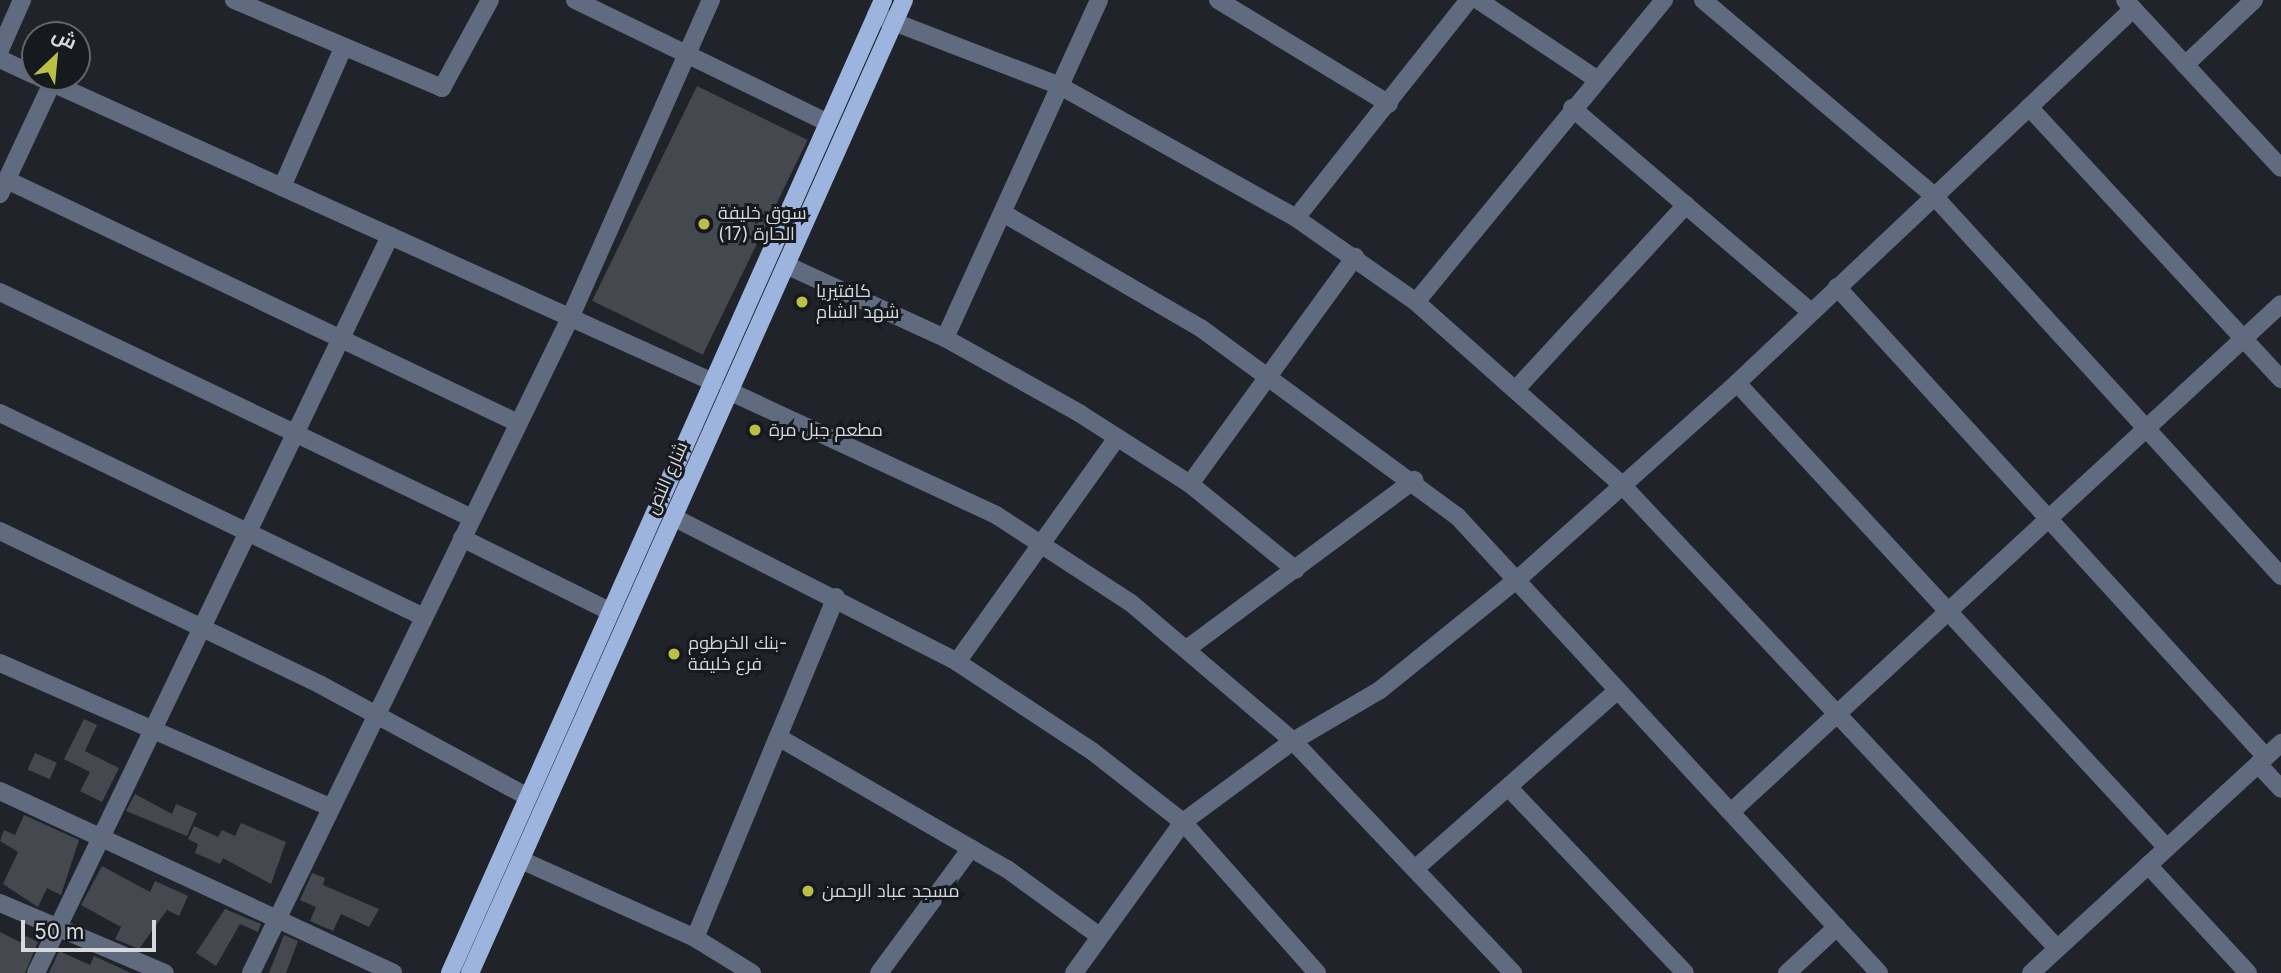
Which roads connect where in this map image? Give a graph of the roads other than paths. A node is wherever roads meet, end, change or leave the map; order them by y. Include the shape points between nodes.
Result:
1 (22, 0) edge
2 (235, 0) edge
3 (490, 0) edge
4 (575, 0) edge
5 (711, 0) edge
6 (904, 0) edge
7 (1099, 0) edge
8 (1218, 0) edge
9 (1469, 0) edge
10 (1478, 0) edge
11 (1664, 0) edge
12 (1703, 0) edge
13 (2254, 0) edge
14 (2129, 4) edge
15 (880, 7) edge
16 (894, 21) junction
17 (342, 48) junction
18 (0, 50) edge
19 (688, 54) junction
20 (0, 59) edge
21 (2185, 65) junction
22 (21, 68) edge
23 (1595, 78) junction
24 (1060, 86) junction
25 (37, 91) edge
26 (71, 91) edge
27 (1389, 104) junction
28 (1572, 107) junction
29 (2029, 107) junction
30 (828, 124) junction
31 (2281, 168) edge
32 (3, 187) edge
33 (282, 187) junction
34 (1934, 196) junction
35 (1686, 205) junction
36 (1003, 212) junction
37 (1296, 218) junction
38 (390, 236) junction
39 (1355, 257) junction
40 (786, 265) junction
41 (1837, 287) junction
42 (0, 292) edge
43 (1416, 302) junction
44 (2281, 304) edge
45 (1811, 312) junction
46 (570, 318) junction
47 (342, 338) junction
48 (945, 338) junction
49 (2244, 338) junction
50 (1267, 374) junction
51 (2281, 379) edge
52 (713, 382) junction
53 (1737, 383) junction
54 (1518, 387) junction
55 (729, 391) junction
56 (0, 413) edge
57 (518, 423) junction
58 (2145, 430) junction
59 (297, 433) junction
60 (1117, 438) junction
61 (1414, 480) junction
62 (1190, 484) junction
63 (1623, 485) junction
64 (673, 517) junction
65 (472, 518) junction
66 (2049, 518) junction
67 (0, 531) edge
68 (249, 534) junction
69 (462, 538) junction
70 (1041, 542) junction
71 (1296, 570) junction
72 (2281, 576) edge
73 (1519, 579) junction
74 (836, 597) junction
75 (608, 611) junction
76 (1948, 612) junction
77 (424, 617) junction
78 (202, 628) junction
79 (1188, 648) junction
80 (957, 662) junction
81 (0, 663) edge
82 (1617, 691) junction
83 (1839, 713) junction
84 (375, 714) junction
85 (153, 729) junction
86 (778, 737) junction
87 (1293, 741) junction
88 (2281, 743) edge
89 (544, 754) junction
90 (2262, 761) junction
91 (563, 764) junction
92 (1509, 788) junction
93 (2281, 789) edge
94 (0, 791) edge
95 (526, 796) junction
96 (329, 807) junction
97 (1732, 811) junction
98 (1183, 822) junction
99 (102, 835) junction
100 (971, 848) junction
101 (2167, 848) junction
102 (521, 860) junction
103 (2148, 865) junction
104 (1416, 868) junction
105 (0, 903) edge
106 (279, 917) junction
107 (57, 927) junction
108 (1837, 927) junction
109 (1097, 935) junction
110 (695, 938) junction
111 (2057, 948) junction
112 (2042, 969) edge
113 (1079, 971) edge
114 (36, 973) edge
115 (165, 973) edge
116 (251, 973) edge
117 (393, 973) edge
118 (450, 973) edge
119 (470, 973) edge
120 (752, 973) edge
121 (879, 973) edge
122 (1317, 973) edge
123 (1513, 973) edge
124 (1685, 973) edge
125 (1787, 973) edge
126 (1879, 973) edge
127 (2248, 973) edge

1 - 18 street
2 - 17 street
3 - 17 street via 442,88
4 - 19 street
5 - 19 street
6 - 16 main road, شارع النص
7 - 24 street
8 - 27 street
9 - 27 street
10 - 23 street
11 - 23 street
12 - 34 street
13 - 21 street
14 - 21 street
14 - 29 street
15 - 16 street
15 - 30 main road, شارع النص
16 - 24 street
16 - 40 main road, شارع النص
17 - 33 street
19 - 30 street
19 - 46 street
20 - 22 street
21 - 31 street
23 - 28 street
24 - 36 street
24 - 37 street
25 - 32 street
26 - 33 street
27 - 37 street
28 - 35 street
28 - 43 street
29 - 34 street
29 - 49 street
30 - 52 main road, شارع النص
32 - 47 street
33 - 38 street
34 - 41 street
34 - 58 street
35 - 45 street
35 - 54 street
36 - 48 street
36 - 50 street via 1147,294
37 - 39 street
38 - 46 street
38 - 47 street
39 - 43 street
39 - 50 street
40 - 48 street
40 - 55 main road, شارع النص
41 - 45 street
41 - 66 street
42 - 59 street
43 - 54 street
44 - 49 street
45 - 53 street
46 - 52 street
46 - 57 street
47 - 57 street
47 - 59 street
48 - 60 street
49 - 51 street
49 - 58 street
50 - 61 street
50 - 62 street
52 - 75 main road, شارع النص
53 - 63 street
53 - 76 street
54 - 63 street
55 - 64 main road, شارع النص
55 - 70 street via 919,476
56 - 68 street
57 - 65 street
58 - 66 street
58 - 72 street
59 - 65 street
59 - 68 street
60 - 62 street
60 - 70 street
61 - 71 street
61 - 73 street
62 - 71 street
63 - 73 street
63 - 83 street
64 - 74 street
64 - 91 main road, شارع النص
65 - 69 street
66 - 76 street
66 - 90 street
67 - 78 street
68 - 77 street
68 - 78 street
69 - 75 street
69 - 77 street
70 - 79 street
70 - 80 street
71 - 79 street
73 - 82 street
73 - 87 street via 1380,690
74 - 80 street
74 - 86 street
75 - 89 main road, شارع النص
76 - 83 street
76 - 101 street
77 - 84 street
78 - 84 street
78 - 85 street
79 - 87 street
80 - 98 street via 1092,751
81 - 85 street
82 - 92 street
82 - 97 street
83 - 97 street
83 - 111 street
84 - 95 street
84 - 96 street
85 - 96 street
85 - 99 street
86 - 100 street
86 - 110 street
87 - 98 street
87 - 104 street
88 - 90 street
89 - 91 main road
89 - 95 main road, شارع النص
90 - 93 street
90 - 101 street
91 - 102 main road, شارع النص
92 - 104 street
92 - 124 street
94 - 99 street
95 - 118 main road, شارع النص
96 - 106 street
97 - 108 street
98 - 109 street
98 - 122 street
99 - 106 street
99 - 107 street
100 - 109 street
100 - 121 street
101 - 103 street
102 - 110 street
102 - 119 main road, شارع النص
103 - 111 street
103 - 127 street
104 - 123 street
105 - 107 street
106 - 116 street
106 - 117 street
107 - 114 street
107 - 115 street
108 - 125 street
108 - 126 street
109 - 113 street
110 - 120 street
111 - 112 street

